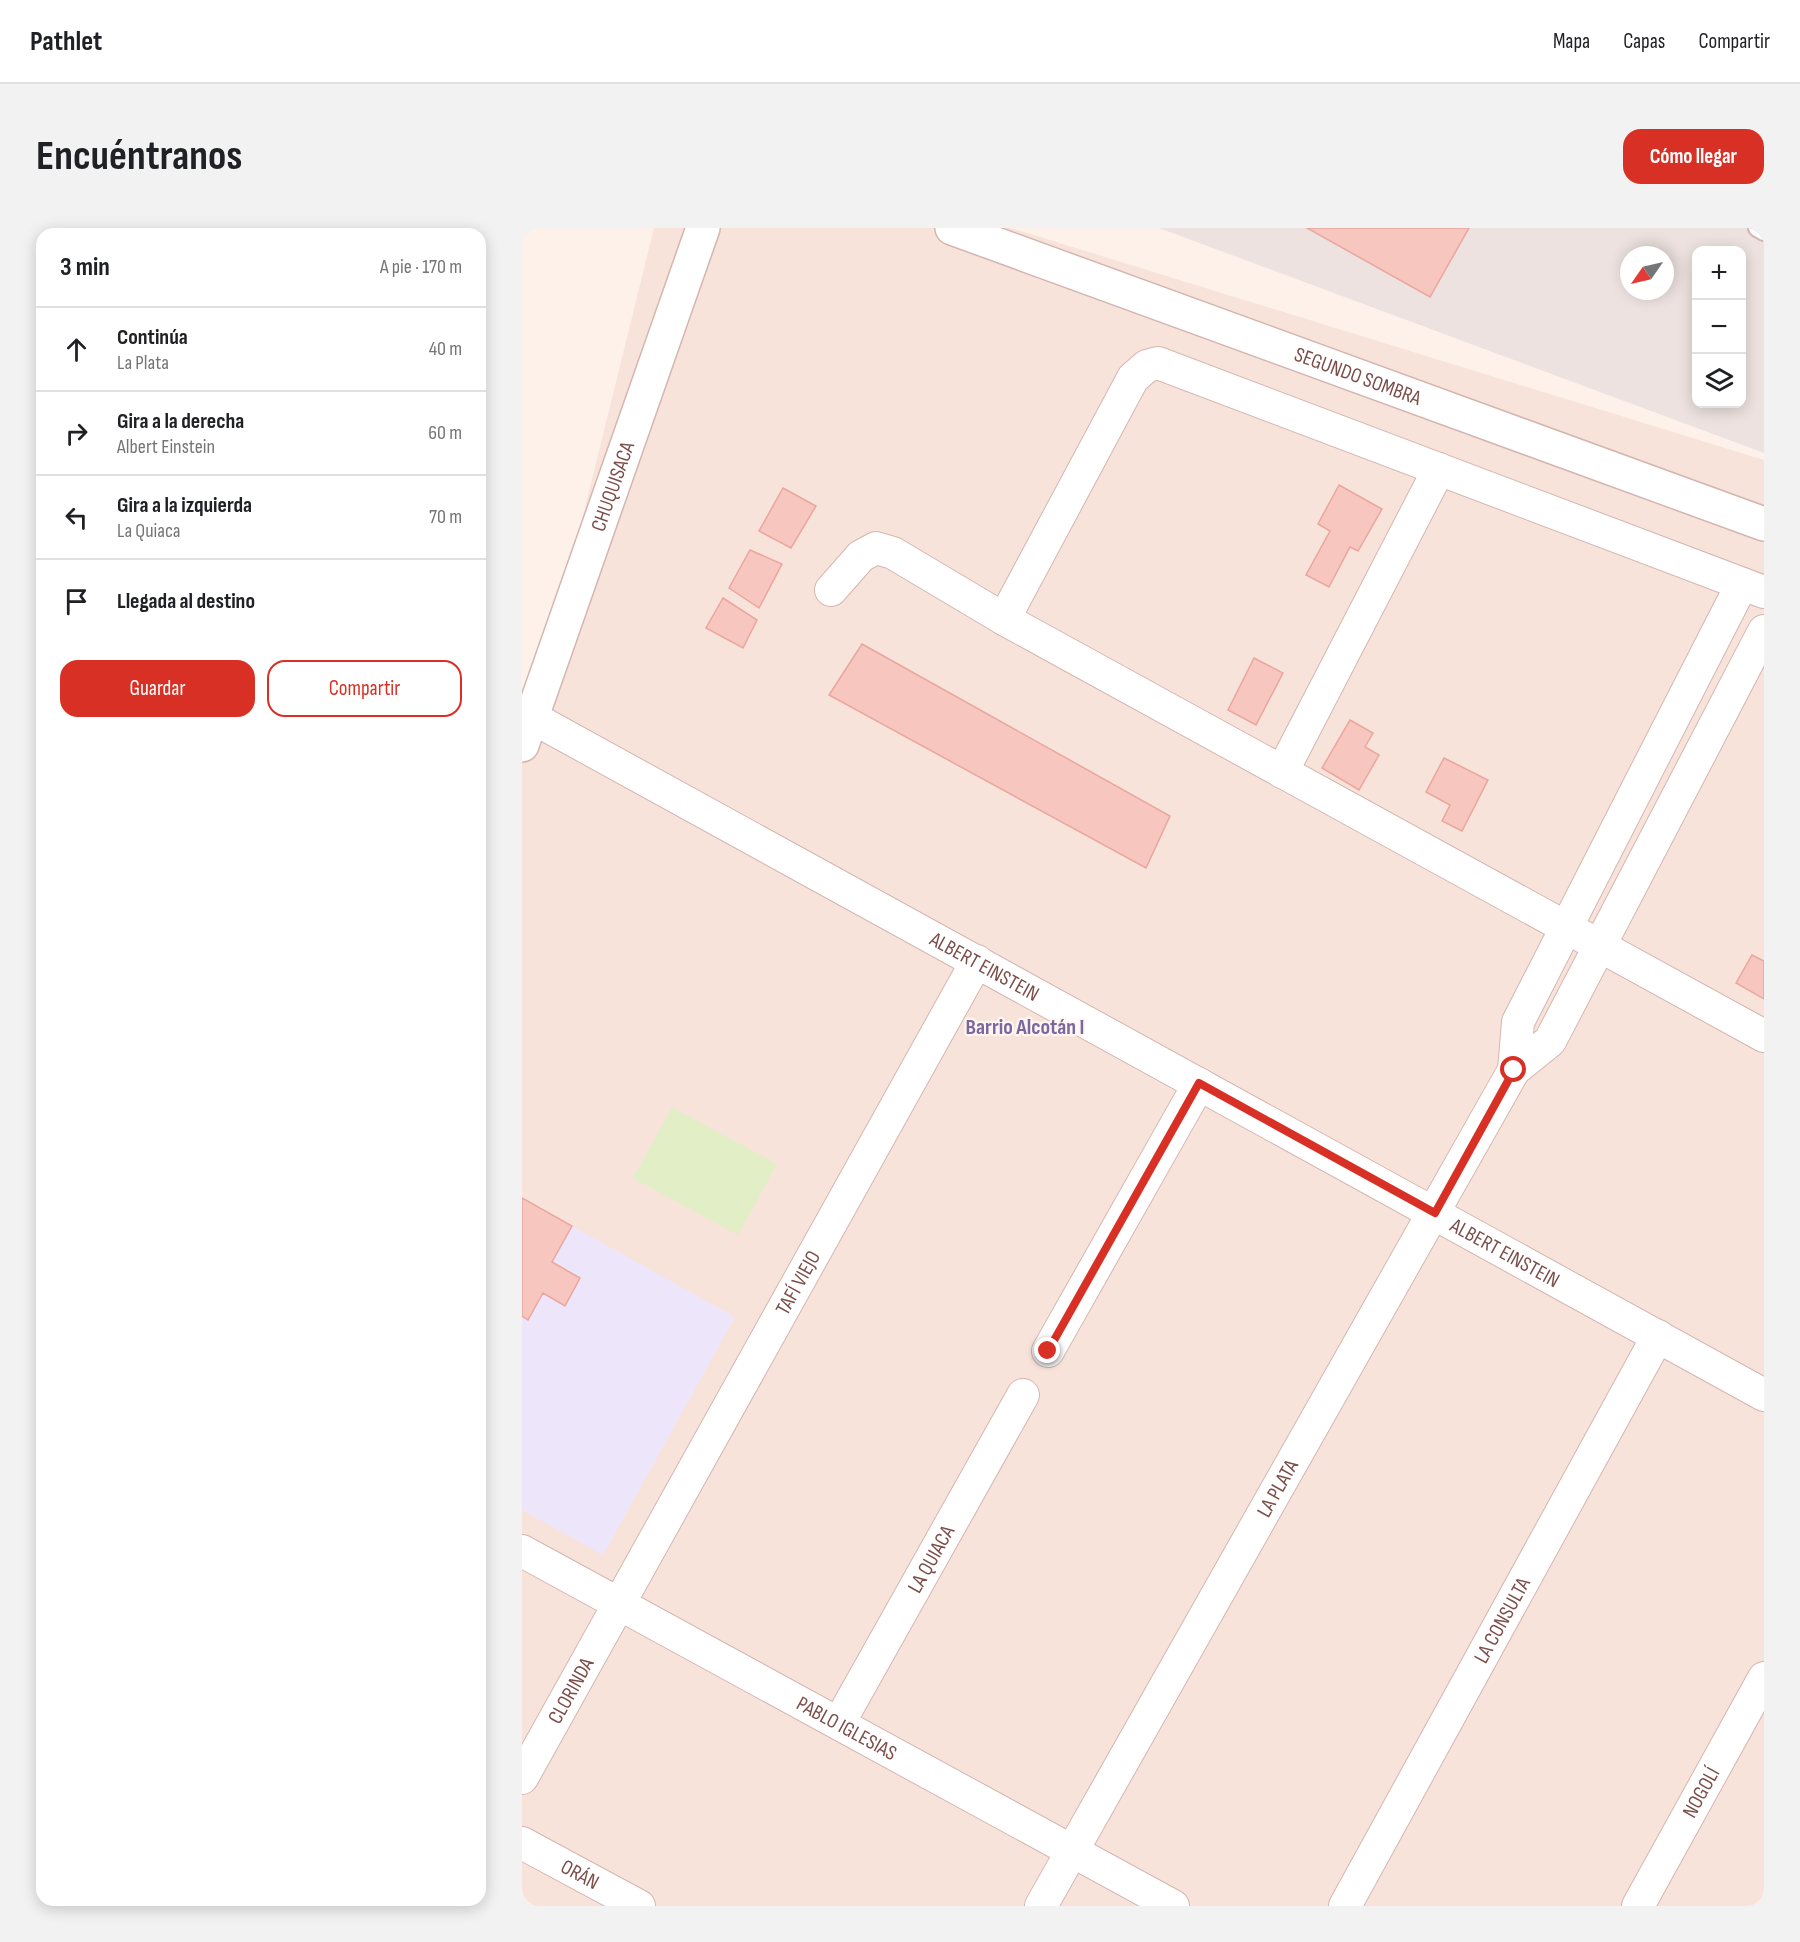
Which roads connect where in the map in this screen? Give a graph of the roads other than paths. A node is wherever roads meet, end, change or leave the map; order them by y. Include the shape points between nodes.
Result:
1 (703, 228) edge
2 (952, 228) edge
3 (1757, 228) edge
4 (1764, 232) edge
5 (1439, 469) junction
6 (1764, 524) edge
7 (1758, 588) edge
8 (831, 590) dead end
9 (1004, 619) junction
10 (1764, 631) edge
11 (526, 725) edge
12 (1282, 772) junction
13 (1566, 928) junction
14 (1599, 946) junction
15 (977, 961) junction
16 (1764, 1036) edge
17 (1514, 1070) junction
18 (1199, 1083) junction
19 (1435, 1213) junction
20 (1658, 1336) junction
21 (1048, 1351) dead end
22 (1023, 1395) dead end
23 (1764, 1395) edge
24 (522, 1551) edge
25 (620, 1603) junction
26 (1764, 1678) edge
27 (839, 1723) junction
28 (522, 1778) edge
29 (522, 1843) edge
30 (1072, 1849) junction
31 (639, 1906) edge
32 (1041, 1906) edge
33 (1173, 1906) edge
34 (1345, 1906) edge
35 (1638, 1906) edge

1 - 11 street, CHUQUISACA
2 - 6 street, SEGUNDO SOMBRA
3 - 4 lane
5 - 7 street
5 - 9 street via 1158,363 1147,366 1133,378
5 - 12 street
7 - 13 street
8 - 9 street via 861,556 876,548 893,553
9 - 12 street
10 - 14 street
11 - 15 street, ALBERT EINSTEIN
12 - 13 street
13 - 14 street
13 - 17 street via 1518,1022
14 - 16 street
14 - 17 street via 1550,1041
15 - 18 street, ALBERT EINSTEIN
15 - 25 street, TAFÍ VIEJO
17 - 19 street, LA PLATA
18 - 19 street, ALBERT EINSTEIN
18 - 21 street
19 - 20 street, ALBERT EINSTEIN
19 - 30 street, LA PLATA
20 - 23 street, ALBERT EINSTEIN
20 - 34 street, LA CONSULTA
22 - 27 street, LA QUIACA
24 - 25 street, PABLO IGLESIAS
25 - 27 street, PABLO IGLESIAS
25 - 28 street, CLORINDA
26 - 35 street, NOGOLÍ
27 - 30 street, PABLO IGLESIAS
29 - 31 street, ORÁN
30 - 32 street, LA PLATA
30 - 33 street, PABLO IGLESIAS

